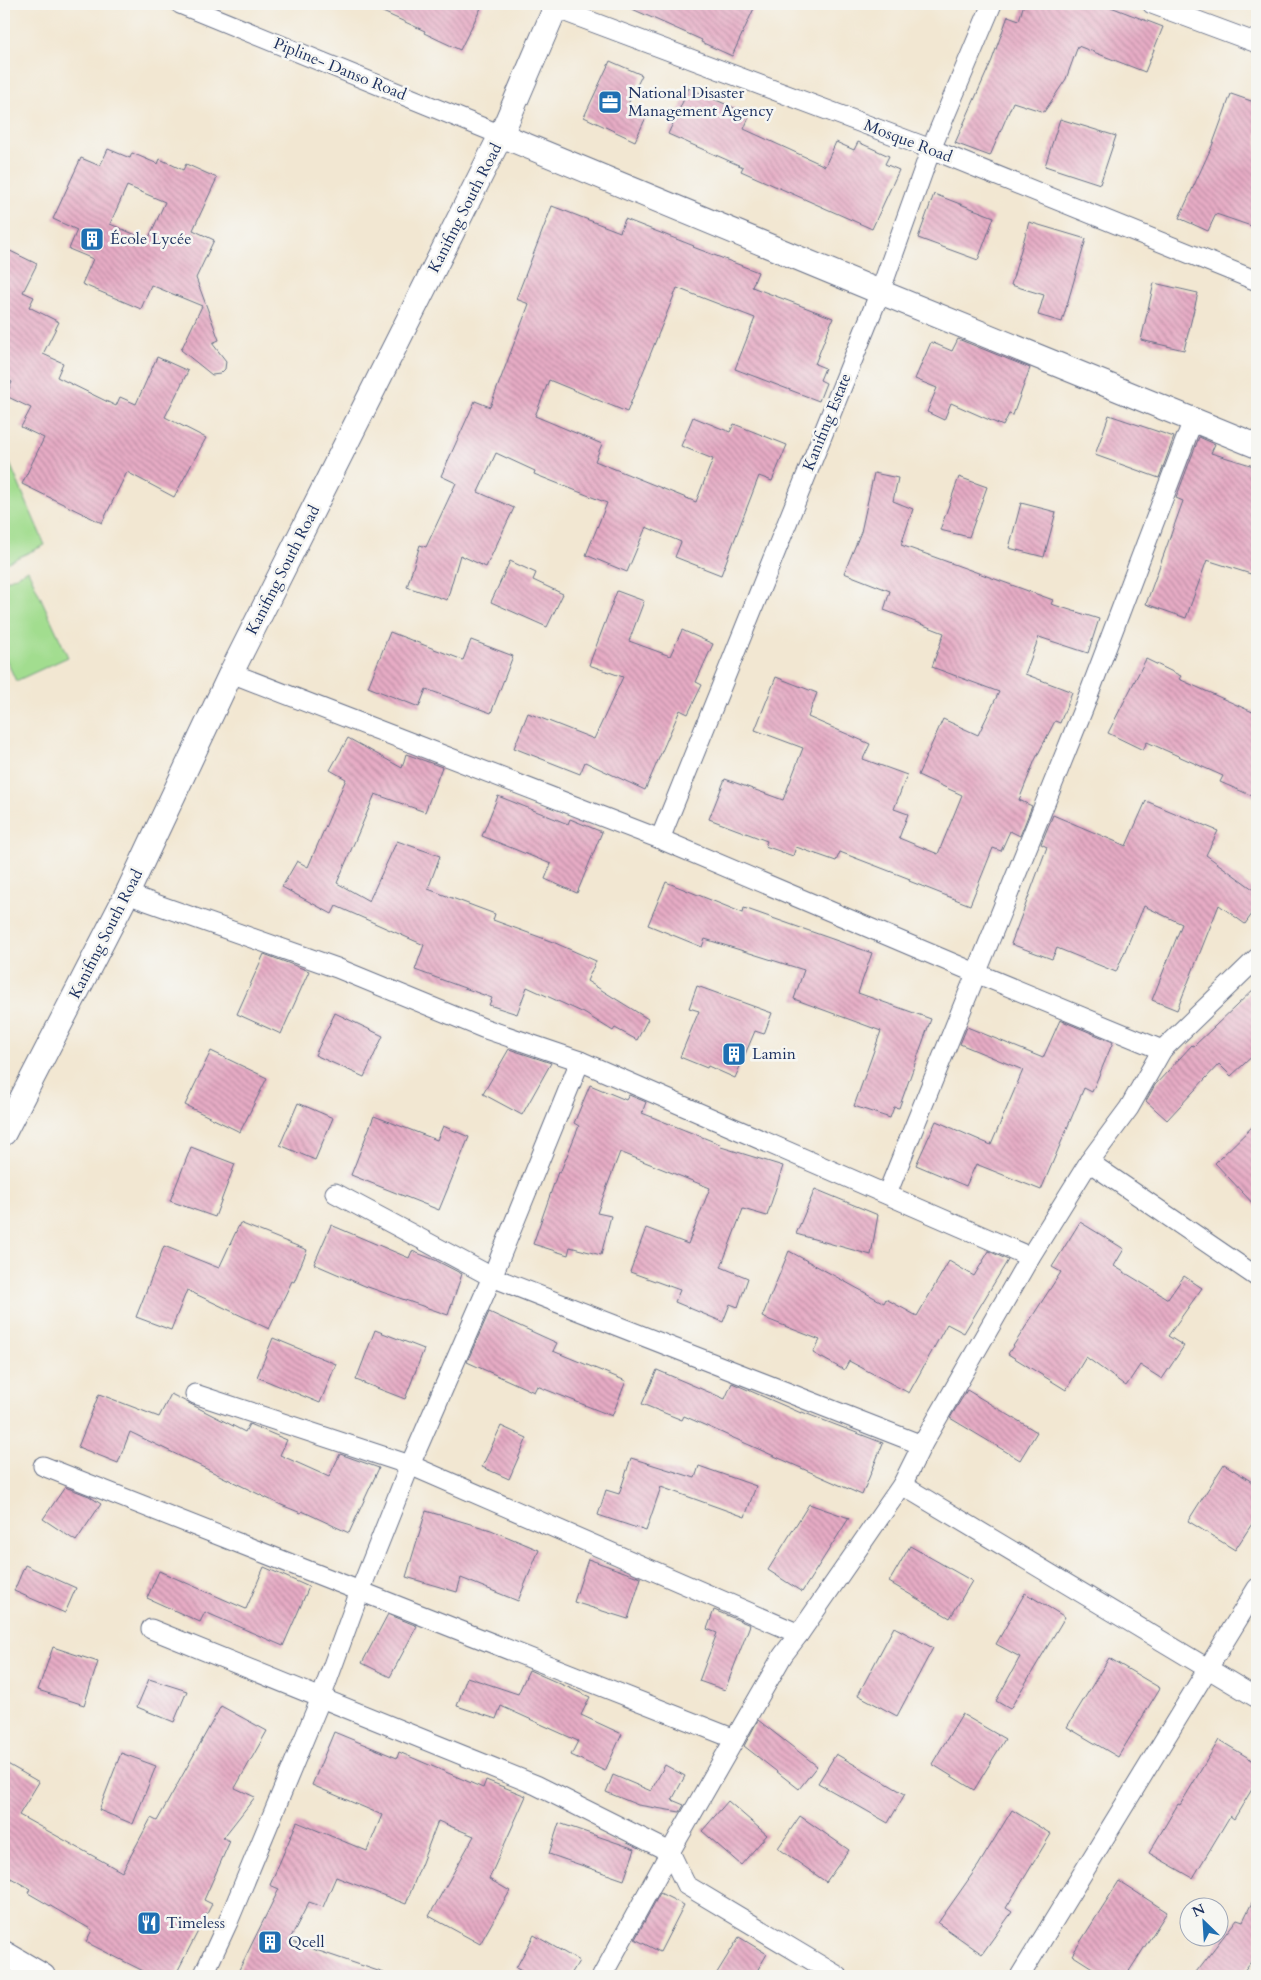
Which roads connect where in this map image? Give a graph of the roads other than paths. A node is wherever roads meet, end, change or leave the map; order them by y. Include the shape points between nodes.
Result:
1 (180, 4) edge
2 (992, 4) edge
3 (1152, 4) edge
4 (556, 6) edge
5 (1257, 43) edge
6 (501, 135) junction
7 (931, 149) junction
8 (1256, 278) edge
9 (880, 292) junction
10 (1193, 420) junction
11 (1257, 446) edge
12 (232, 673) junction
13 (660, 839) junction
14 (127, 894) junction
15 (1257, 958) edge
16 (976, 973) junction
17 (1162, 1050) junction
18 (580, 1061) junction
19 (4, 1133) edge
20 (1089, 1162) junction
21 (335, 1193) dead end
22 (887, 1194) junction
23 (1030, 1257) junction
24 (492, 1277) junction
25 (1257, 1277) edge
26 (195, 1394) dead end
27 (922, 1445) junction
28 (410, 1465) junction
29 (43, 1466) dead end
30 (902, 1485) junction
31 (1257, 1588) edge
32 (360, 1591) junction
33 (151, 1629) dead end
34 (799, 1634) junction
35 (1209, 1669) junction
36 (321, 1698) junction
37 (1257, 1698) edge
38 (734, 1739) junction
39 (670, 1852) junction
40 (4, 1953) edge
41 (43, 1976) edge
42 (203, 1976) edge
43 (602, 1976) edge
44 (838, 1976) edge
45 (1020, 1976) edge

1 - 6 street, Pipline- Danso Road
2 - 7 street, Kanifing Estate
3 - 5 street
4 - 6 street, Kanifing South Road
4 - 7 street, Mosque Road
6 - 9 street
6 - 12 street, Kanifing South Road
7 - 8 street, Mosque Road
7 - 9 street, Kanifing Estate
9 - 10 street
9 - 13 street, Kanifing Estate
10 - 11 street
10 - 16 street via 1084,707
12 - 13 street
12 - 14 street, Kanifing South Road
13 - 16 street
14 - 18 street via 337,968 483,1028
14 - 19 street, Kanifing South Road
15 - 17 street
16 - 17 street
16 - 22 street
17 - 20 street via 1129,1108
18 - 22 street
18 - 24 street
20 - 23 street
20 - 25 street
21 - 24 street
22 - 23 street
23 - 27 street
24 - 27 street
24 - 28 street
26 - 28 street
27 - 30 street
28 - 32 street
28 - 34 street
29 - 32 street
30 - 34 street
30 - 35 street
31 - 35 street
32 - 36 street
32 - 38 street
33 - 36 street
34 - 38 street via 783,1655
35 - 37 street
35 - 45 street
36 - 39 street via 536,1786
36 - 42 street
38 - 39 street
39 - 43 street
39 - 44 street via 686,1886
40 - 41 street

